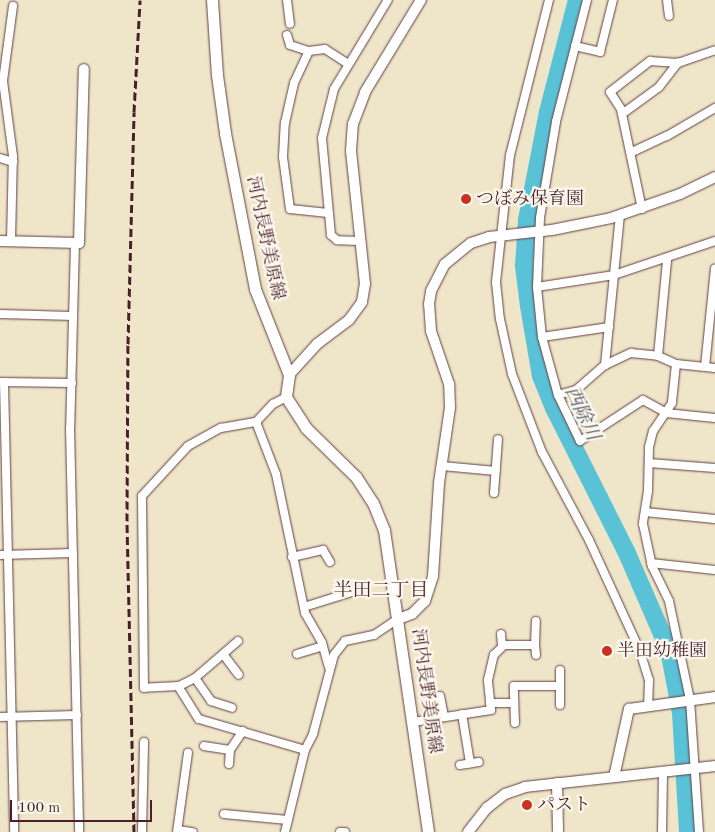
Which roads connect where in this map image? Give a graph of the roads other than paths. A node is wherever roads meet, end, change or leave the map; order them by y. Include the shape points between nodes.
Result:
1 (212, 0) edge
2 (287, 0) edge
3 (388, 0) edge
4 (421, 0) edge
5 (549, 0) edge
6 (587, 0) edge
7 (613, 0) edge
8 (667, 0) edge
9 (13, 6) dead end
10 (669, 16) dead end
11 (290, 24) dead end
12 (287, 35) dead end
13 (575, 46) junction
14 (715, 50) edge
15 (309, 51) junction
16 (678, 63) junction
17 (348, 64) junction
18 (84, 69) dead end
19 (715, 108) edge
20 (622, 114) junction
21 (632, 152) junction
22 (0, 158) edge
23 (13, 162) junction
24 (715, 176) edge
25 (642, 209) junction
26 (328, 213) junction
27 (620, 216) junction
28 (536, 233) junction
29 (502, 236) junction
30 (0, 241) edge
31 (11, 241) junction
32 (360, 241) junction
33 (715, 241) edge
34 (75, 243) junction
35 (666, 260) junction
36 (715, 269) edge
37 (614, 275) junction
38 (537, 286) junction
39 (0, 314) edge
40 (74, 316) junction
41 (609, 327) junction
42 (542, 337) junction
43 (658, 356) junction
44 (676, 364) junction
45 (605, 365) junction
46 (705, 367) junction
47 (715, 368) edge
48 (289, 376) junction
49 (2, 382) edge
50 (72, 383) junction
51 (558, 395) junction
52 (286, 397) junction
53 (666, 413) junction
54 (715, 418) edge
55 (256, 422) junction
56 (498, 439) dead end
57 (649, 463) junction
58 (442, 466) junction
59 (715, 468) edge
60 (496, 470) junction
61 (3, 489) edge
62 (494, 493) dead end
63 (645, 512) junction
64 (715, 519) edge
65 (73, 553) junction
66 (4, 555) edge
67 (292, 557) junction
68 (330, 562) dead end
69 (651, 563) junction
70 (715, 570) edge
71 (358, 590) dead end
72 (304, 607) junction
73 (398, 619) junction
74 (536, 621) dead end
75 (501, 634) dead end
76 (238, 641) dead end
77 (535, 645) junction
78 (323, 646) junction
79 (502, 646) junction
80 (223, 654) junction
81 (297, 654) dead end
82 (536, 655) dead end
83 (329, 667) junction
84 (560, 670) dead end
85 (239, 675) dead end
86 (194, 678) junction
87 (478, 682) dead end
88 (487, 683) junction
89 (178, 686) junction
90 (560, 686) junction
91 (440, 696) dead end
92 (715, 697) edge
93 (686, 701) junction
94 (490, 703) junction
95 (514, 703) junction
96 (652, 704) junction
97 (560, 705) dead end
98 (232, 708) dead end
99 (462, 714) junction
100 (76, 715) junction
101 (11, 716) junction
102 (0, 717) edge
103 (444, 717) junction
104 (413, 722) junction
105 (515, 723) dead end
106 (243, 731) junction
107 (144, 742) dead end
108 (204, 746) dead end
109 (230, 750) junction
110 (305, 750) junction
111 (188, 753) dead end
112 (479, 762) dead end
113 (229, 764) dead end
114 (470, 764) junction
115 (460, 765) dead end
116 (715, 766) edge
117 (693, 769) junction
118 (663, 772) junction
119 (614, 777) junction
120 (557, 783) junction
121 (224, 814) dead end
122 (288, 820) junction
123 (178, 831) edge
124 (287, 831) edge
125 (14, 832) edge
126 (79, 832) edge
127 (142, 832) edge
128 (193, 832) edge
129 (340, 832) edge
130 (345, 832) edge
131 (428, 832) edge
132 (468, 832) edge
133 (558, 832) edge
134 (662, 832) edge
135 (698, 832) edge

1 - 48 main road, 河内長野美原線 via 218,92 255,289
2 - 11 street
3 - 17 street
4 - 32 street via 365,92 356,115 351,151
5 - 29 street via 510,155
6 - 13 street
7 - 13 street via 600,52
8 - 10 street
9 - 23 street via 3,80
12 - 15 street via 290,45
13 - 28 street via 548,160
14 - 16 street
15 - 17 street via 325,49
15 - 26 street via 294,83 285,123 283,156 288,199 292,211
16 - 20 street via 659,87
16 - 20 street via 650,61 610,92
17 - 26 street via 334,89 324,128 322,147
18 - 34 street via 79,243
19 - 21 street
20 - 21 street
21 - 25 street
22 - 23 street
23 - 31 street
24 - 25 street
25 - 27 street
26 - 32 street via 331,235 337,240
27 - 28 street
27 - 37 street
28 - 29 street
28 - 38 street
29 - 58 street via 471,243 456,252 438,274 431,291 431,331 448,384 449,420
29 - 96 street via 496,282 512,374 542,452 589,540 640,651
30 - 31 street
31 - 34 street
32 - 48 street via 365,284 360,306
33 - 35 street
34 - 40 street
35 - 37 street
35 - 43 street
36 - 46 street
37 - 38 street
37 - 41 street
38 - 42 street
39 - 40 street
40 - 50 street
41 - 42 street
41 - 45 street
42 - 51 street
43 - 44 street
43 - 45 street via 631,353
44 - 46 street
44 - 53 street via 672,403
45 - 51 street via 576,390
46 - 47 street
48 - 52 main road, 河内長野美原線
49 - 50 street
49 - 61 street
50 - 65 street
51 - 53 street via 580,441 643,400
52 - 55 street
52 - 73 main road, 河内長野美原線 via 306,428 356,477 373,503 384,530
53 - 54 street
53 - 57 street via 653,431
55 - 67 street via 276,474
55 - 89 street via 221,428 188,446 142,496 144,688
56 - 60 street
57 - 59 street
57 - 63 street
58 - 60 street
58 - 73 street via 431,589 416,611
60 - 62 street
61 - 66 street
63 - 64 street
63 - 69 street via 643,524
65 - 66 street
65 - 100 street
66 - 101 street
67 - 68 street via 323,550
67 - 72 street
69 - 70 street
69 - 93 street via 668,602
71 - 72 street
72 - 78 street
73 - 83 street via 374,635 345,641
73 - 104 main road, 河内長野美原線
74 - 77 street
75 - 79 street
76 - 80 street
77 - 79 street
77 - 82 street
78 - 81 street
78 - 83 street
79 - 88 street via 494,655
80 - 85 street
80 - 86 street
83 - 110 street via 313,734
84 - 90 street
86 - 89 street
86 - 98 street via 211,701
87 - 88 street
88 - 94 street
89 - 106 street via 199,719
90 - 95 street via 514,686
90 - 97 street
91 - 103 street
92 - 93 street
93 - 96 street
93 - 117 street
94 - 95 street
94 - 99 street via 491,710
95 - 105 street
96 - 119 street via 629,709
99 - 103 street
99 - 114 street
100 - 101 street
100 - 126 street
101 - 102 street
101 - 125 street
103 - 104 street
104 - 131 main road, 河内長野美原線
106 - 109 street
106 - 110 street
107 - 127 street
108 - 109 street
109 - 113 street
110 - 122 street
111 - 123 street
112 - 114 street
114 - 115 street
116 - 117 street
117 - 118 street
117 - 135 street
118 - 119 street
118 - 134 street
119 - 120 street
120 - 132 street via 525,787 505,794 487,808
120 - 133 street
121 - 122 street
122 - 124 street
123 - 128 street
129 - 130 street

